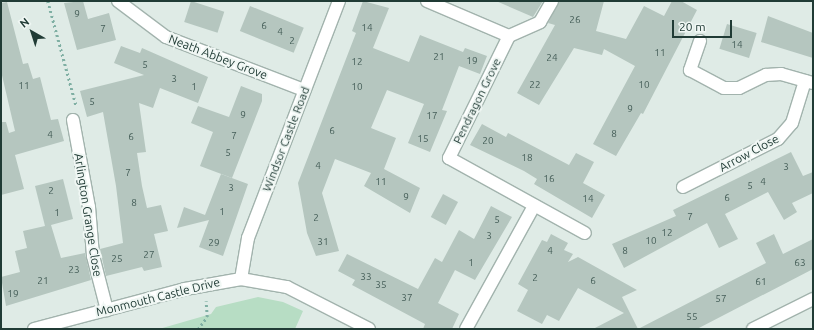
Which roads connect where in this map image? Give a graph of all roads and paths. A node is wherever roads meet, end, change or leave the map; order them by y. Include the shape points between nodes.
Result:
1 (48, 1) edge
2 (118, 1) edge
3 (339, 1) edge
4 (428, 1) edge
5 (552, 1) edge
6 (509, 36) junction
7 (700, 41) dead end
8 (809, 82) edge
9 (304, 90) junction
10 (73, 120) joint
11 (683, 187) dead end
12 (534, 206) junction
13 (585, 233) dead end
14 (241, 278) junction
15 (202, 285) junction
16 (813, 299) edge
17 (107, 310) junction
18 (34, 329) edge
19 (198, 329) edge
20 (369, 329) edge
21 (466, 329) edge
22 (753, 329) edge

1 - 10 path via 80,118
2 - 9 street, Neath Abbey Grove via 166,37
3 - 9 street, Windsor Castle Road
4 - 6 street
5 - 6 street via 540,22
6 - 12 street, Pendragon Grove via 449,158
7 - 8 street, Arrow Close via 690,70 724,88 739,88 766,75 780,74
8 - 11 street, Arrow Close via 792,123 778,139
9 - 14 street, Windsor Castle Road via 248,238
10 - 17 street, Arlington Grange Close via 89,207 92,256
12 - 13 street, Pendragon Grove
12 - 21 street
14 - 15 street, Monmouth Castle Drive
14 - 20 street, Monmouth Castle Drive via 287,287
15 - 17 street, Monmouth Castle Drive
15 - 19 path via 207,317
16 - 22 street
17 - 18 street, Monmouth Castle Drive

